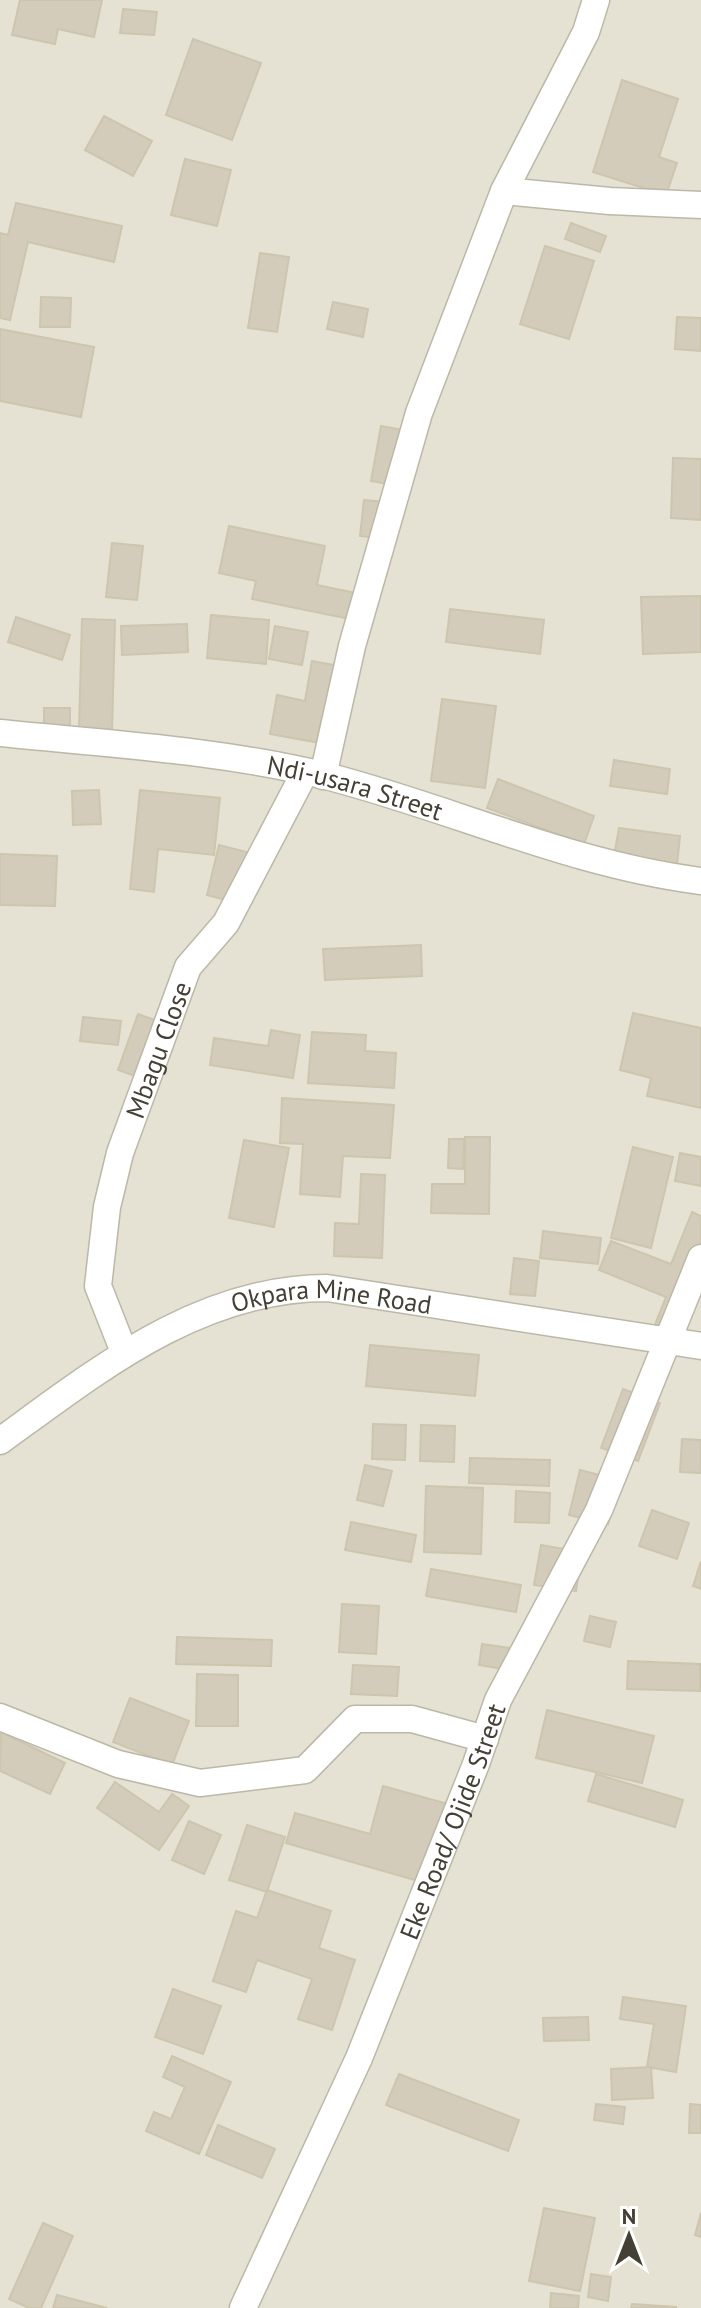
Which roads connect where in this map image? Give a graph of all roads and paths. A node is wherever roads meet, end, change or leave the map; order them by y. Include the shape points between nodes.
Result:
1 (596, 0) edge
2 (504, 191) junction
3 (701, 205) edge
4 (0, 733) edge
5 (314, 774) junction
6 (701, 881) edge
7 (701, 1258) edge
8 (668, 1339) junction
9 (701, 1346) edge
10 (124, 1352) junction
11 (0, 1441) edge
12 (0, 1717) edge
13 (485, 1739) junction
14 (243, 2308) edge

1 - 2 street, Mbagu Close via 586,32
2 - 3 street
2 - 5 street, Mbagu Close via 419,413
4 - 5 street, Ndi-usara Street via 246,759
5 - 6 street, Ndi-usara Street via 417,801 536,842
5 - 10 street, Mbagu Close via 226,923 188,967 120,1153 107,1207 98,1286
7 - 8 street, Eke Road/ Ojide Street
8 - 9 street, Okpara Mine Road
8 - 10 street, Okpara Mine Road via 302,1288 217,1307
8 - 13 street, Eke Road/ Ojide Street via 599,1510 518,1659
10 - 11 street, Okpara Mine Road
12 - 13 street via 118,1764 200,1783 305,1770 355,1719 412,1719
13 - 14 street, Eke Road/ Ojide Street via 353,2071

